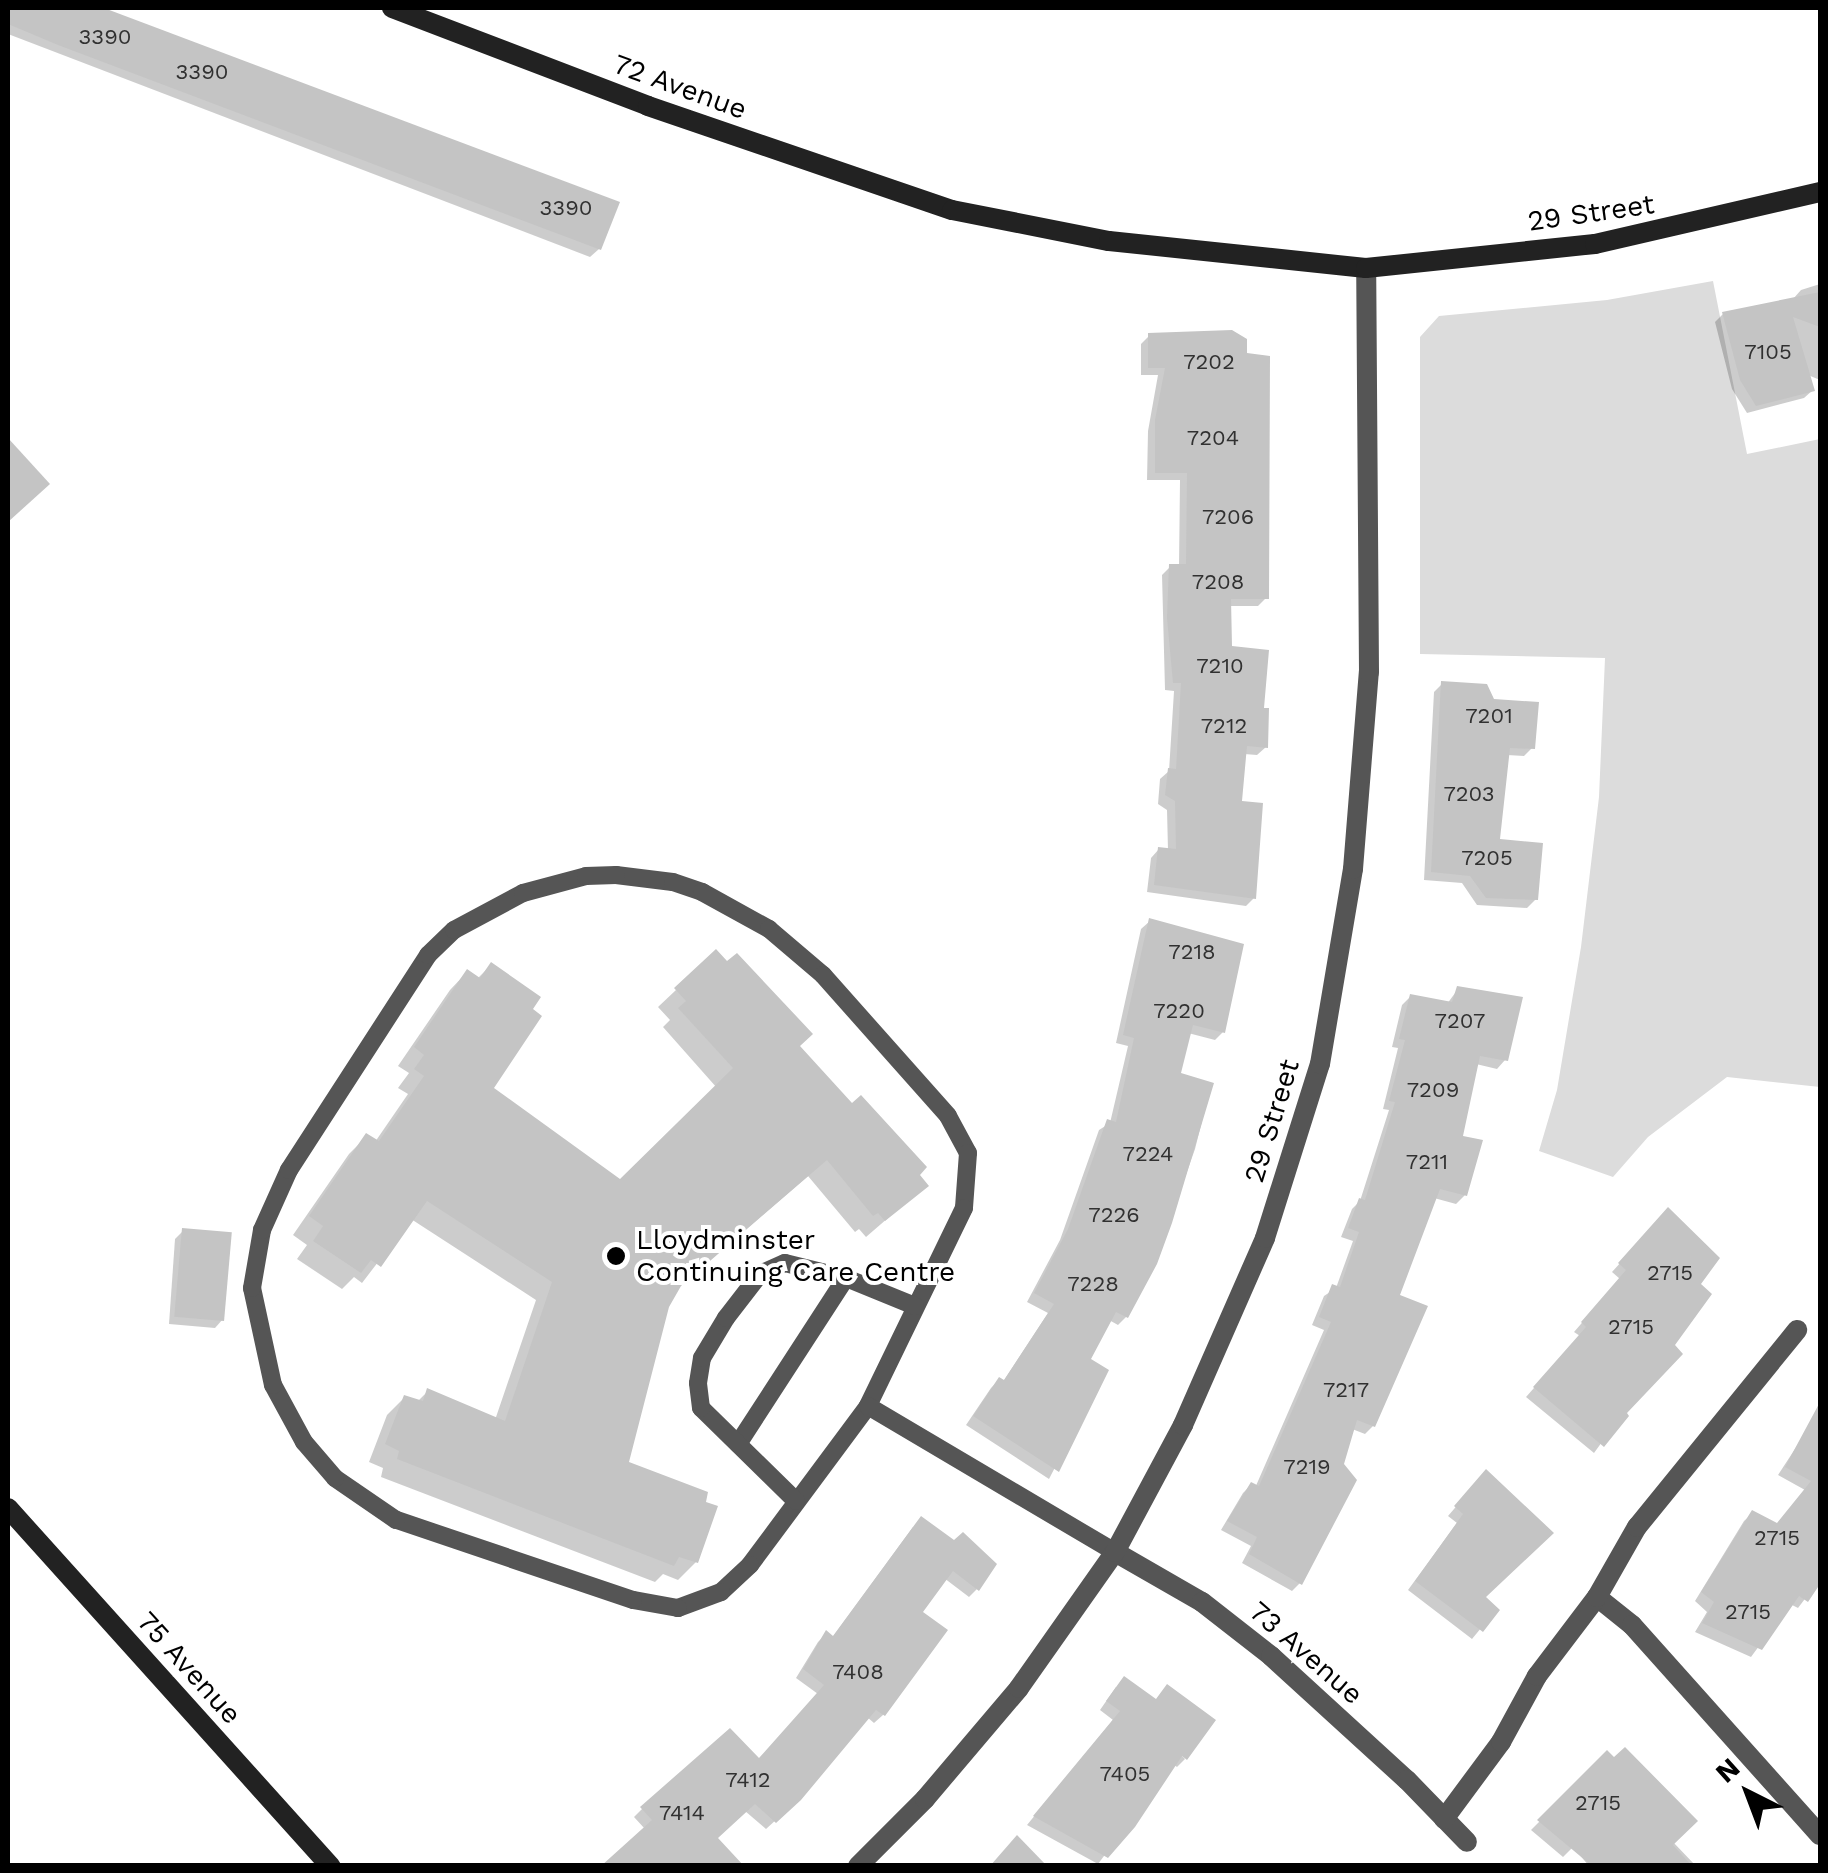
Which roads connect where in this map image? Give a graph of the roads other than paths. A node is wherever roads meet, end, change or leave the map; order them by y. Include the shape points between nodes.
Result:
1 (392, 8) edge
2 (1820, 192) edge
3 (952, 210) joint
4 (1366, 268) junction
5 (846, 1278) junction
6 (915, 1306) junction
7 (1797, 1330) dead end
8 (868, 1406) junction
9 (738, 1444) junction
10 (796, 1501) junction
11 (8, 1508) edge
12 (1115, 1552) junction
13 (1597, 1597) junction
14 (1444, 1819) junction
15 (1820, 1835) edge
16 (1467, 1842) dead end
17 (330, 1866) edge
18 (858, 1866) edge

1 - 3 street, 72 Avenue via 648,106
2 - 4 street, 29 Street via 1594,244
3 - 4 street, 29 Street via 1108,241
4 - 12 street, 29 Street via 1369,672 1354,869 1320,1064 1265,1238 1183,1425
5 - 6 lane
5 - 9 lane
5 - 9 lane via 785,1263 760,1274 726,1318 702,1358 700,1408
6 - 8 lane
6 - 10 lane via 964,1208 968,1154 959,1131 823,975 732,906 673,882 616,875 557,882 454,930 405,984 289,1170 262,1230 254,1274 264,1361 292,1424 317,1458 396,1520 633,1600 678,1608 721,1592
7 - 13 street via 1636,1527
8 - 10 lane
8 - 12 lane
9 - 10 lane
11 - 17 street, 75 Avenue
12 - 14 street, 73 Avenue via 1202,1602 1271,1656
12 - 18 street, 29 Street via 1019,1688 926,1799
13 - 14 street
13 - 15 street via 1632,1625
14 - 16 street, 73 Avenue

